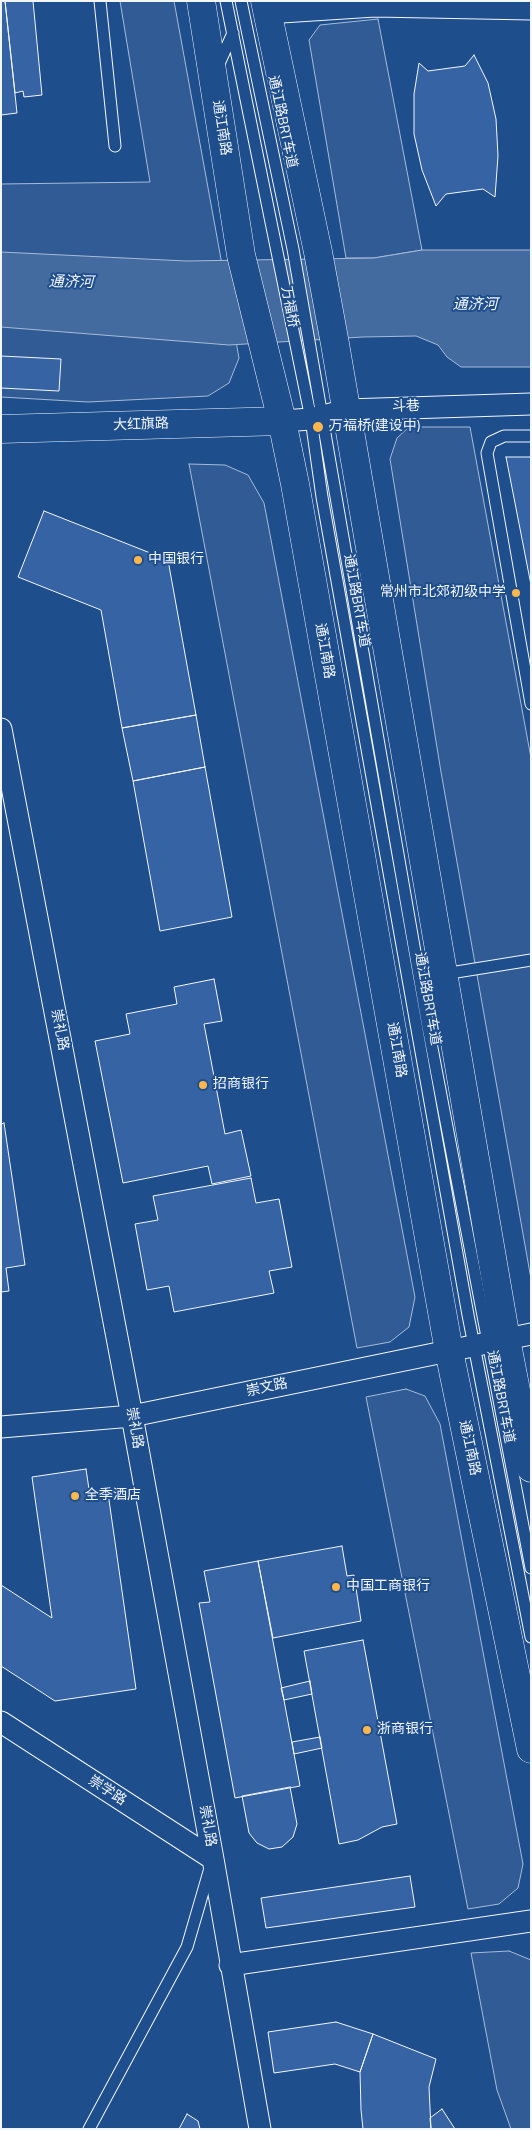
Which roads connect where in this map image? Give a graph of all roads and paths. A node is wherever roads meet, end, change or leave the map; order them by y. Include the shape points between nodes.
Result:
1 (100, 1) edge
2 (201, 1) edge
3 (226, 1) edge
4 (241, 1) edge
5 (266, 7) edge
6 (531, 9) edge
7 (233, 33) junction
8 (213, 78) junction
9 (115, 146) dead end
10 (306, 251) junction
11 (314, 362) joint
12 (300, 366) joint
13 (531, 404) edge
14 (327, 415) junction
15 (282, 421) junction
16 (1, 429) edge
17 (531, 436) edge
18 (531, 704) edge
19 (1, 729) edge
20 (531, 960) edge
21 (444, 974) junction
22 (490, 1342) edge
23 (132, 1416) junction
24 (1, 1427) edge
25 (531, 1468) edge
26 (531, 1568) edge
27 (531, 1637) edge
28 (1, 1722) edge
29 (531, 1749) edge
30 (213, 1859) junction
31 (531, 1921) edge
32 (230, 1965) junction
33 (89, 2129) edge
34 (260, 2129) edge

1 - 9 lane
2 - 8 main road, 通江南路
3 - 7 lane
4 - 10 lane, 通江路BRT车道
5 - 6 street
5 - 10 main road
7 - 8 lane
7 - 12 lane, 万福桥
8 - 15 main road, 通江南路 via 241,255
10 - 11 lane, 万福桥
10 - 14 main road, 通江南路 via 335,344
11 - 14 lane, 通江路BRT车道
12 - 14 lane, 通江路BRT车道
13 - 14 street, 斗巷
14 - 15 street, 斗巷
14 - 21 main road, 通江南路
14 - 22 lane, 通江路BRT车道 via 322,497
15 - 16 main road, 大红旗路
15 - 22 main road, 通江南路
17 - 18 lane via 504,436 491,442 487,453
19 - 23 street, 崇礼路
20 - 21 lane
21 - 22 main road, 通江南路
22 - 23 street, 崇文路
22 - 25 main road, 通江南路
22 - 26 lane, 通江路BRT车道
22 - 27 lane, 通江路BRT车道
22 - 29 main road, 通江南路
23 - 24 street, 崇文路
23 - 30 street, 崇礼路
28 - 30 street, 崇学路
30 - 32 street, 崇礼路
30 - 33 lane via 187,1947
31 - 32 street
32 - 34 street, 崇礼路

